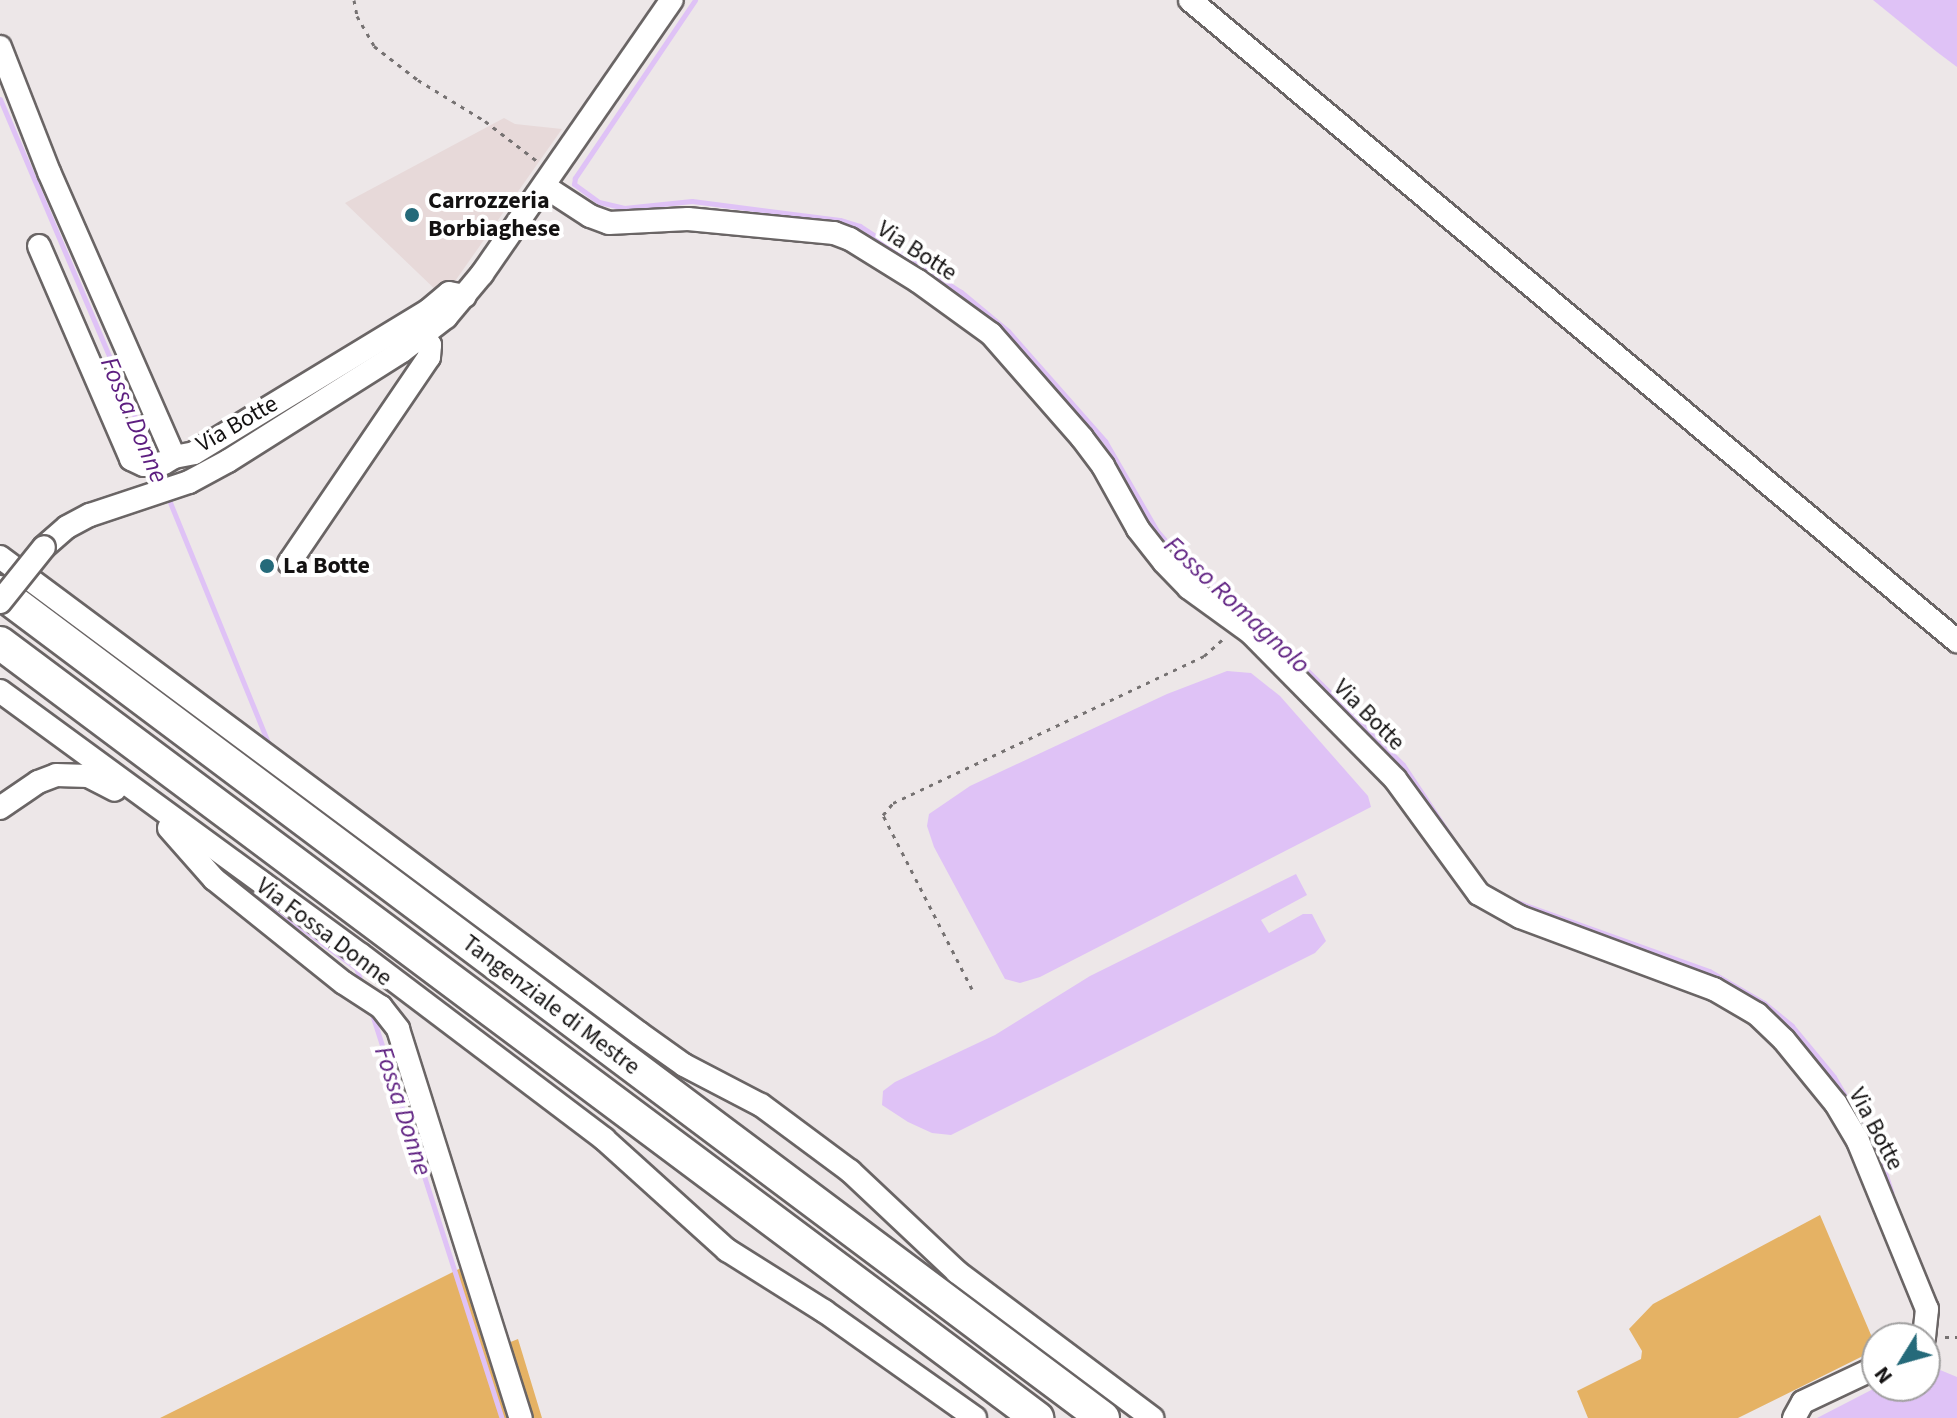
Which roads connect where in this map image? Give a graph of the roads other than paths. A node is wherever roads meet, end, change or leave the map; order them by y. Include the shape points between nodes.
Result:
1 (672, 0) edge
2 (1190, 0) edge
3 (0, 47) edge
4 (548, 180) junction
5 (39, 246) dead end
6 (465, 296) junction
7 (424, 336) junction
8 (160, 462) junction
9 (0, 557) edge
10 (289, 563) dead end
11 (0, 592) edge
12 (0, 602) edge
13 (1957, 641) edge
14 (0, 643) edge
15 (0, 691) edge
16 (0, 808) edge
17 (1926, 1322) edge
18 (1861, 1375) edge
19 (521, 1418) edge
20 (975, 1418) edge
21 (1037, 1418) edge
22 (1103, 1418) edge
23 (1152, 1418) edge
24 (1794, 1418) edge

1 - 4 street, Via Botte
2 - 13 street
3 - 8 street, Via Botte
4 - 6 street, Via Botte
4 - 17 street, Via Botte via 590,216 609,223 688,219 834,233 970,318 1007,351 1082,438 1164,562 1189,588 1236,621 1395,779 1479,894 1520,917 1714,989 1757,1014 1784,1040 1829,1094 1858,1141 1927,1309
5 - 8 street via 131,459
6 - 7 street, Via Botte
6 - 8 street, Via Botte via 449,293 194,453
7 - 10 street via 429,357
7 - 12 street, Via Botte, bridge via 285,427 167,490 67,527
9 - 23 street via 639,1033 684,1065 761,1105 850,1171 957,1272
11 - 22 highway, Tangenziale di Mestre
14 - 21 highway, Tangenziale di Mestre
15 - 20 street via 604,1139 727,1250
16 - 19 street, Via Fossa Donne via 56,775 103,782 162,823 214,879 381,1007 398,1029
18 - 24 street via 1803,1402

